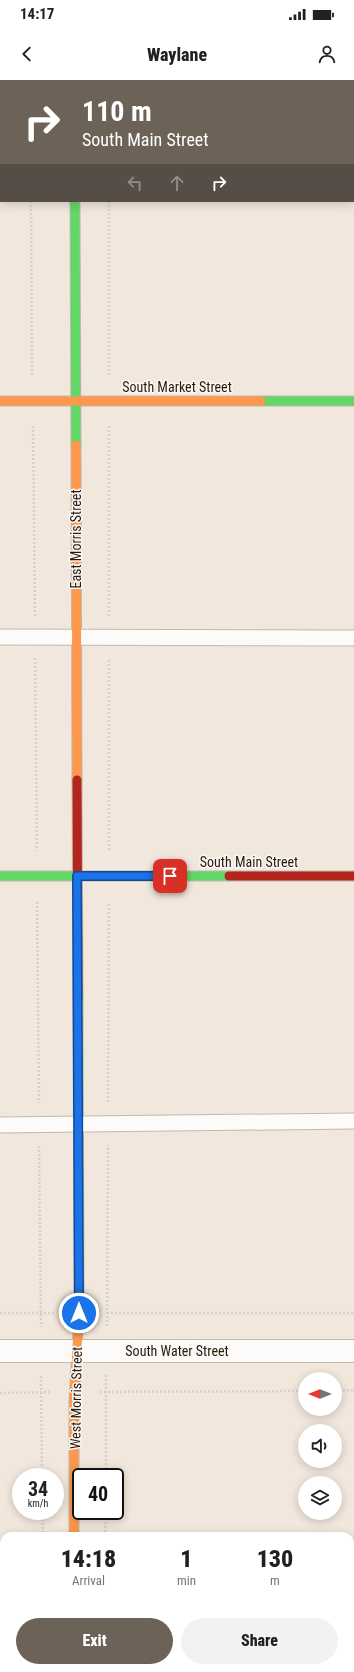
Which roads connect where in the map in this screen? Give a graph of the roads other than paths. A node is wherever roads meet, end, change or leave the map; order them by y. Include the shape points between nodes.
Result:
1 (75, 202) edge
2 (0, 401) edge
3 (75, 401) junction
4 (354, 401) edge
5 (0, 638) edge
6 (77, 638) junction
7 (354, 638) edge
8 (0, 876) edge
9 (77, 876) junction
10 (354, 876) edge
11 (354, 1121) edge
12 (0, 1124) edge
13 (78, 1124) junction
14 (77, 1351) junction
15 (354, 1351) edge
16 (0, 1352) edge
17 (74, 1532) edge

1 - 3 street, East Morris Street
2 - 3 street, South Market Street
3 - 4 street, South Market Street
3 - 6 street, East Morris Street
5 - 6 lane
6 - 7 lane
6 - 9 street, East Morris Street
8 - 9 street, South Main Street
9 - 10 street, South Main Street
9 - 13 street, West Morris Street
11 - 13 lane
12 - 13 lane
13 - 14 street, West Morris Street
14 - 15 street, South Water Street
14 - 16 street, South Water Street
14 - 17 street, West Morris Street

